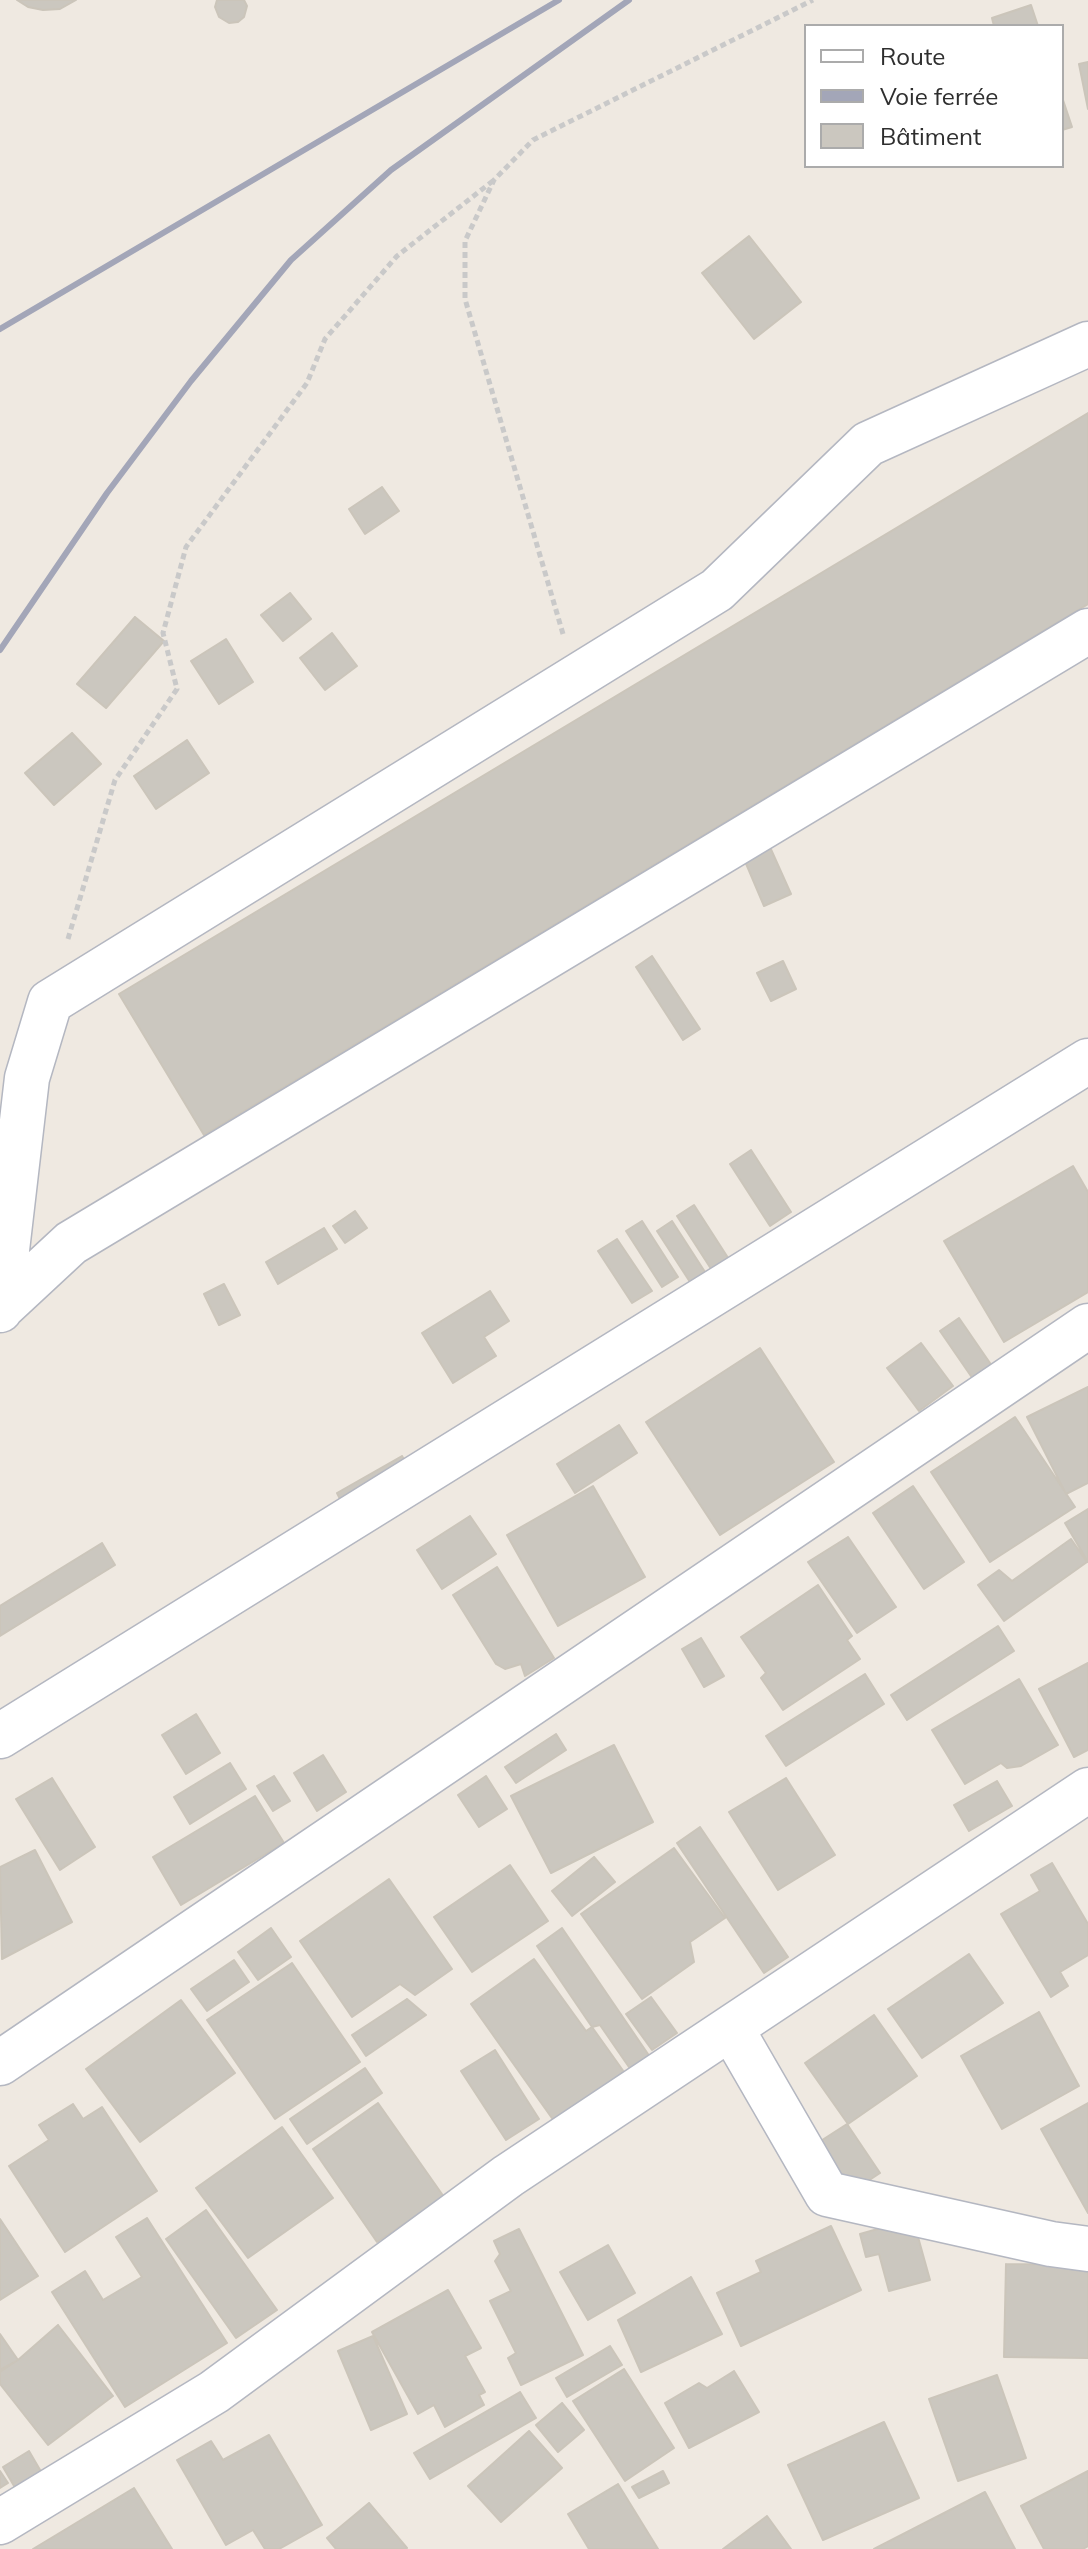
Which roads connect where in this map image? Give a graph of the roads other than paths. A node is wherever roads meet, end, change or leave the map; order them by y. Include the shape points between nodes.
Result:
1 (1088, 344) edge
2 (1088, 631) edge
3 (1083, 1076) edge
4 (0, 1309) edge
5 (1088, 1326) edge
6 (0, 1736) edge
7 (1088, 1790) edge
8 (731, 2028) junction
9 (0, 2063) edge
10 (1088, 2249) edge
11 (0, 2522) edge

1 - 4 street via 868,444 717,590 50,1002 27,1078
2 - 4 street via 83,1235
3 - 6 street
5 - 9 street
7 - 8 street
8 - 10 street via 827,2194
8 - 11 street via 508,2176 214,2392

